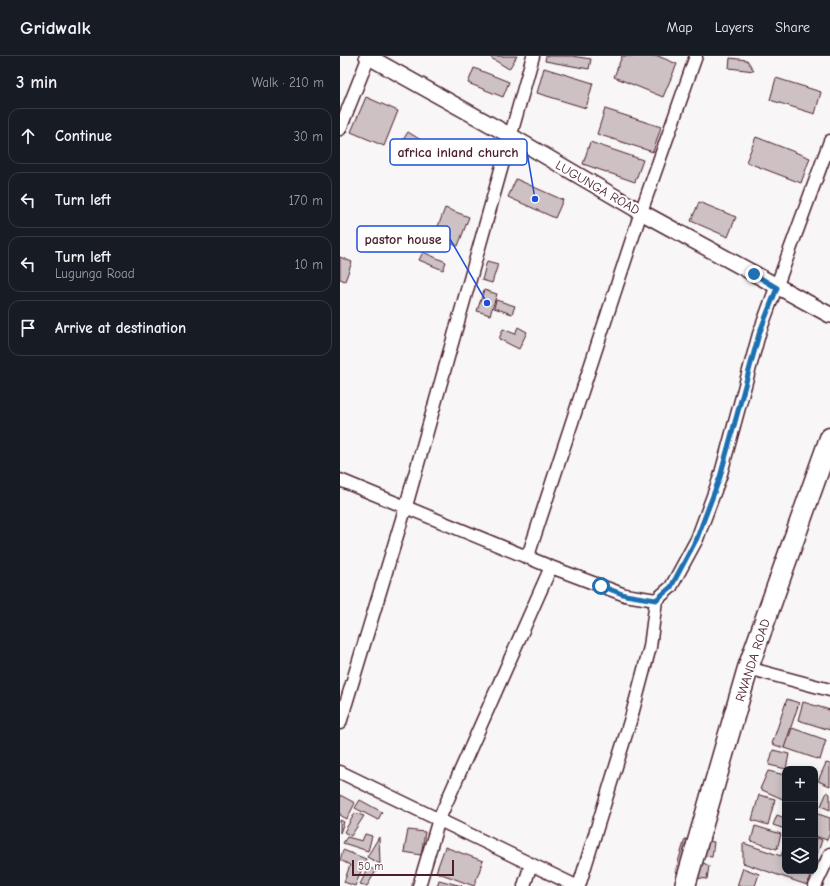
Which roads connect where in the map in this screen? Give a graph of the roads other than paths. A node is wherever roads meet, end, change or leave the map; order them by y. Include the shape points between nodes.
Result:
1 (368, 56) edge
2 (533, 56) edge
3 (696, 56) edge
4 (340, 129) edge
5 (511, 136) junction
6 (830, 141) edge
7 (641, 212) junction
8 (777, 288) junction
9 (830, 315) edge
10 (830, 438) edge
11 (340, 480) edge
12 (406, 506) junction
13 (528, 556) junction
14 (551, 567) junction
15 (656, 600) junction
16 (748, 668) junction
17 (830, 690) edge
18 (340, 723) edge
19 (340, 772) edge
20 (439, 819) junction
21 (830, 854) edge
22 (531, 864) junction
23 (419, 886) edge
24 (524, 886) edge
25 (577, 886) edge
26 (684, 886) edge
27 (815, 886) edge

1 - 4 street
1 - 5 street, LUGUNGA ROAD
2 - 5 street
3 - 7 street
5 - 7 street, LUGUNGA ROAD
5 - 12 street
6 - 8 street
7 - 8 street, LUGUNGA ROAD
7 - 13 street
8 - 9 street, LUGUNGA ROAD
8 - 15 street via 759,334 720,477 697,538 671,587
10 - 16 highway, RWANDA ROAD
11 - 12 street
12 - 13 street
12 - 18 street
13 - 14 street
14 - 15 street via 625,595
14 - 20 street
15 - 25 street via 650,647 631,718
16 - 17 street
16 - 26 highway, RWANDA ROAD
19 - 20 street
20 - 22 street
20 - 23 street
21 - 27 street
22 - 24 street
22 - 25 street

